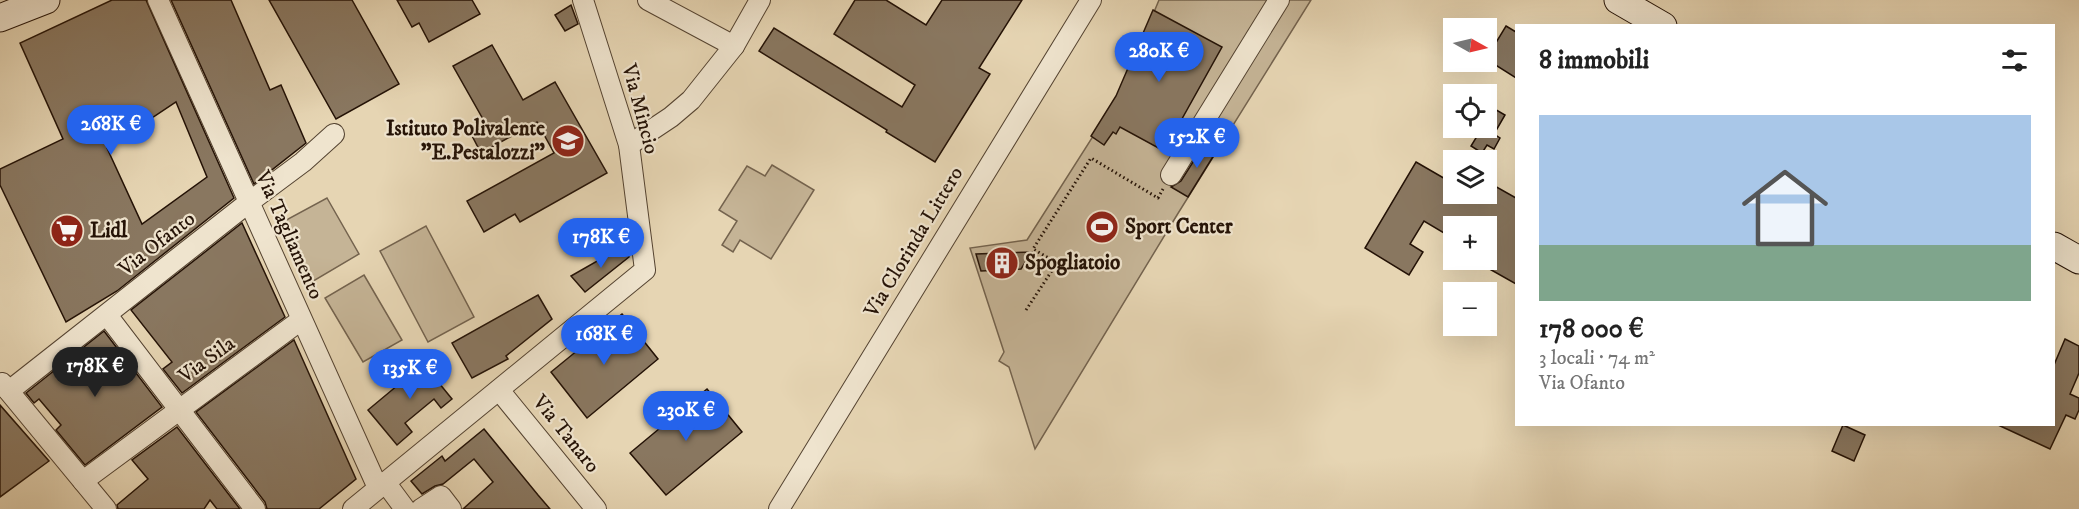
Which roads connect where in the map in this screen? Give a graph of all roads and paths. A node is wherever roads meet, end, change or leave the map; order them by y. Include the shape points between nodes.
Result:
1 (46, 0) edge
2 (158, 0) edge
3 (583, 0) edge
4 (648, 0) edge
5 (760, 0) edge
6 (1091, 0) edge
7 (1279, 0) edge
8 (1618, 0) edge
9 (0, 18) edge
10 (1660, 24) edge
11 (734, 46) junction
12 (334, 134) dead end
13 (629, 145) junction
14 (1171, 175) joint
15 (248, 203) junction
16 (2055, 247) edge
17 (2079, 260) edge
18 (1026, 310) dead end
19 (107, 315) junction
20 (301, 320) junction
21 (5, 386) edge
22 (499, 390) junction
23 (180, 410) junction
24 (83, 481) junction
25 (382, 485) junction
26 (106, 509) edge
27 (255, 509) edge
28 (353, 509) edge
29 (405, 509) edge
30 (421, 509) edge
31 (451, 509) edge
32 (596, 509) edge
33 (779, 509) edge

1 - 9 main road
2 - 15 street, Via Tagliamento
3 - 13 street, Via Mincio
4 - 11 street
5 - 11 street
6 - 33 street, Via Clorinda Littero
7 - 14 street
8 - 10 main road
11 - 13 street via 691,100
12 - 15 street, Via Ofanto
13 - 22 street, Via Mincio via 645,270
14 - 18 path via 1158,198 1091,158 1033,249 1057,263
15 - 19 street, Via Ofanto
15 - 20 street, Via Tagliamento
16 - 17 main road
19 - 21 street, Via Ofanto
19 - 23 street
20 - 23 street, Via Sila
20 - 25 street, Via Tagliamento
21 - 24 street
22 - 25 street
22 - 32 street, Via Tanaro
23 - 24 street, Via Sila
23 - 27 street
24 - 26 street
25 - 28 street
25 - 29 street, Via Tagliamento
30 - 31 street via 441,496

